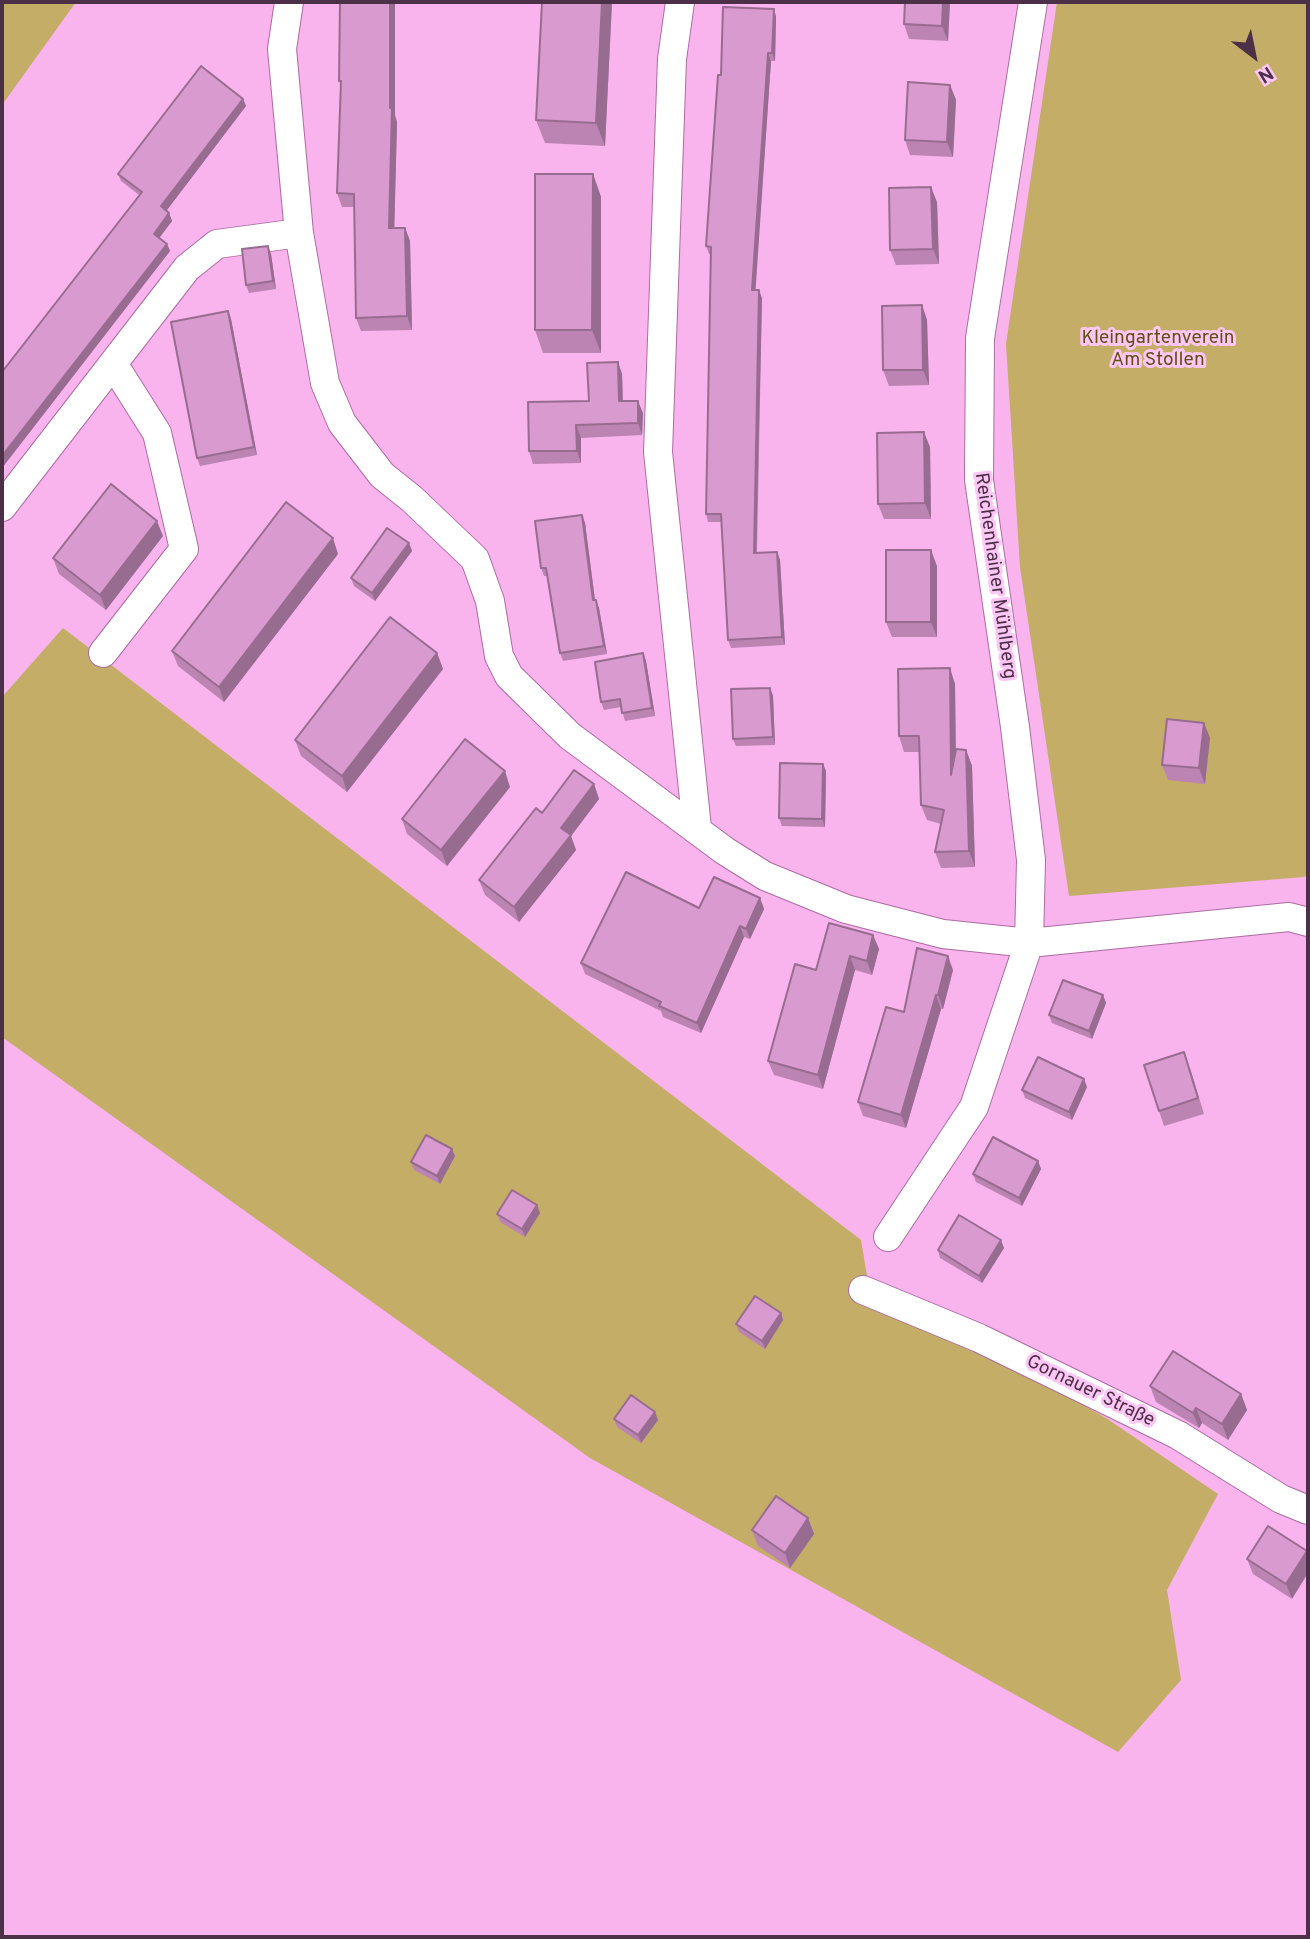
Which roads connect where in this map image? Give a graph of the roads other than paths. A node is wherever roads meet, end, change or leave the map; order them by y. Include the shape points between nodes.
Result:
1 (289, 2) edge
2 (680, 2) edge
3 (1033, 2) edge
4 (299, 233) junction
5 (114, 365) junction
6 (2, 507) edge
7 (103, 653) dead end
8 (697, 828) junction
9 (1308, 922) edge
10 (1029, 943) junction
11 (888, 1237) dead end
12 (863, 1290) dead end
13 (1308, 1510) edge

1 - 4 street via 282,49
2 - 8 street via 672,60 658,452
3 - 10 street, Reichenhainer Mühlberg via 979,338 979,480 1031,860
4 - 5 street via 217,244 187,268
4 - 8 street via 325,383 342,423 382,475 475,559 490,601 499,656 509,676 570,736
5 - 6 street
5 - 7 street via 158,433 184,549
8 - 10 street via 765,876 846,909 943,934
9 - 10 street via 1289,917
10 - 11 street, Reichenhainer Mühlberg via 974,1107
12 - 13 street, Gornauer Straße via 979,1338 1178,1435 1281,1499

